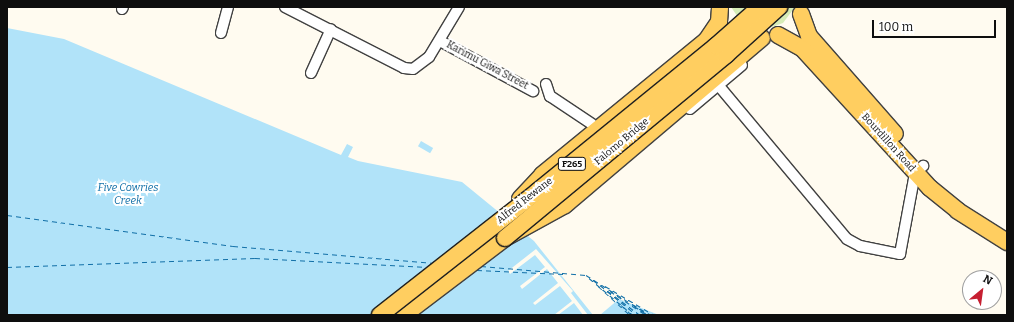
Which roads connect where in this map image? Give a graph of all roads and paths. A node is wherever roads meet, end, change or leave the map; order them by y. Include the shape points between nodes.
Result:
1 (228, 7) edge
2 (285, 7) edge
3 (459, 7) edge
4 (760, 7) edge
5 (779, 7) edge
6 (803, 11) edge
7 (720, 12) edge
8 (331, 29) junction
9 (221, 33) dead end
10 (771, 37) junction
11 (440, 41) junction
12 (661, 69) dead end
13 (311, 73) dead end
14 (546, 84) dead end
15 (719, 86) junction
16 (533, 91) dead end
17 (688, 110) dead end
18 (592, 124) dead end
19 (919, 170) junction
20 (496, 224) junction
21 (1007, 231) edge
22 (505, 238) junction
23 (1007, 242) edge
24 (380, 315) edge
25 (404, 315) edge

1 - 9 street
2 - 8 street
3 - 11 street
4 - 20 main road, Alfred Rewane / F265, bridge via 716,46
5 - 22 main road, Falomo Bridge / F265, bridge via 726,55
6 - 10 main road via 796,23
6 - 19 main road, Bourdillon Road via 809,36
7 - 10 main road, Bourdillon Road via 740,31
7 - 12 street
7 - 20 main road, bridge via 706,41 542,175
8 - 11 street via 404,68 417,68 425,62
8 - 13 street
10 - 15 street
10 - 19 main road, Bourdillon Road via 803,49
10 - 22 main road, bridge via 728,66 565,205
11 - 16 street, Karimu Giwa Street
14 - 18 street via 550,96
15 - 17 street
15 - 19 street via 853,243 900,254
19 - 21 main road, Bourdillon Road
19 - 23 main road, Bourdillon Road via 958,211
20 - 24 main road, Alfred Rewane / F265, bridge
22 - 25 main road, Falomo Bridge / F265

